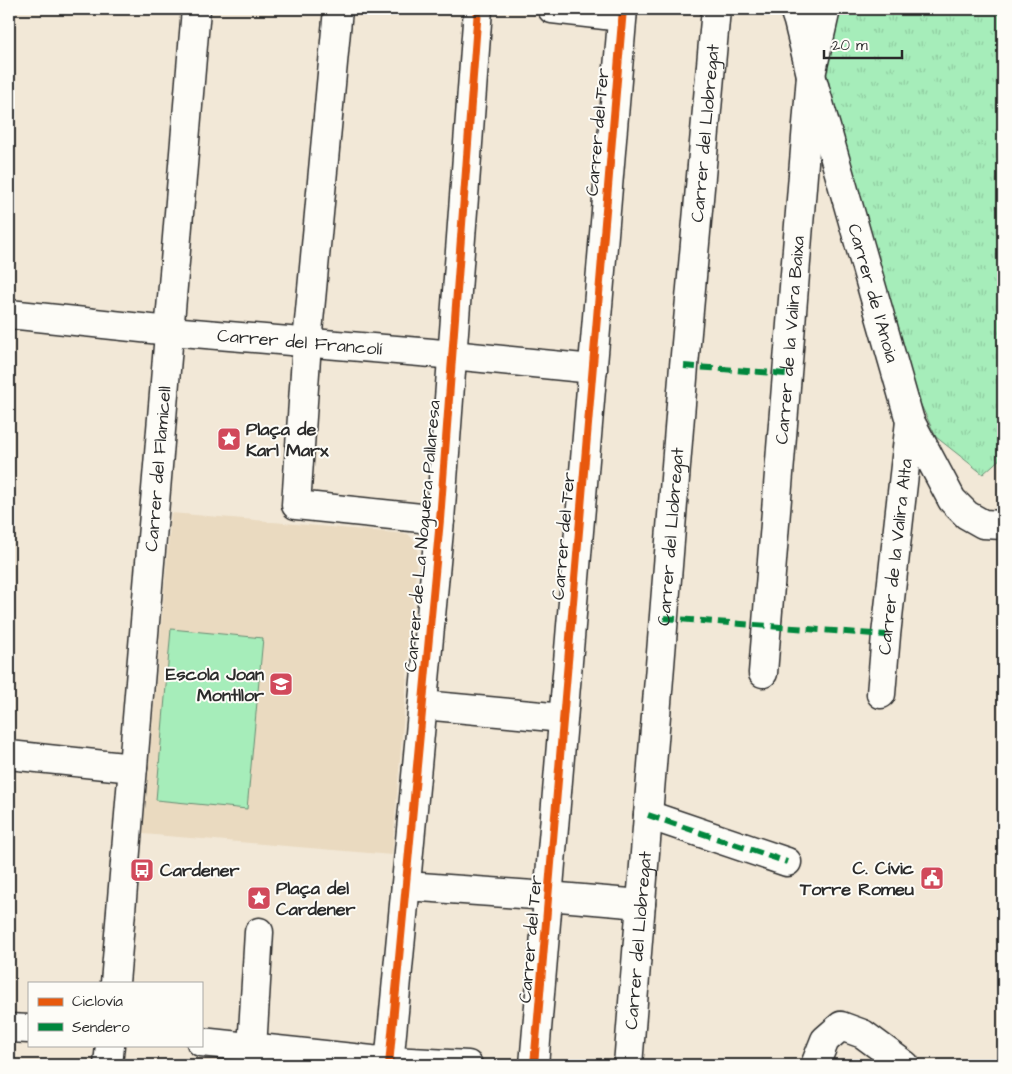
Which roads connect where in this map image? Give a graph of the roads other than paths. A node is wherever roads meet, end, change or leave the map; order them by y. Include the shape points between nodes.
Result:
1 (196, 9) edge
2 (338, 9) edge
3 (478, 9) edge
4 (552, 9) edge
5 (716, 9) edge
6 (826, 9) edge
7 (622, 13) edge
8 (796, 15) edge
9 (810, 75) junction
10 (9, 314) edge
11 (170, 331) junction
12 (307, 343) junction
13 (452, 355) junction
14 (592, 369) junction
15 (910, 421) junction
16 (440, 520) junction
17 (1003, 525) edge
18 (763, 673) dead end
19 (882, 694) dead end
20 (423, 705) junction
21 (563, 718) junction
22 (9, 755) edge
23 (133, 768) junction
24 (648, 815) junction
25 (787, 862) dead end
26 (406, 886) junction
27 (548, 896) junction
28 (641, 904) junction
29 (259, 932) dead end
30 (115, 982) edge
31 (9, 1028) edge
32 (28, 1029) edge
33 (202, 1042) edge
34 (110, 1046) edge
35 (251, 1056) edge
36 (389, 1063) edge
37 (108, 1065) edge
38 (468, 1065) edge
39 (534, 1065) edge
40 (628, 1065) edge
41 (815, 1065) edge
42 (905, 1065) edge

1 - 11 street, Carrer del Flamicell
2 - 12 street
3 - 13 street, Carrer de La Noguera Pallaresa
4 - 7 street
5 - 24 street, Carrer del Llobregat
6 - 9 street, Carrer de la Valira Baixa
7 - 14 street, Carrer del Ter
8 - 9 street, Carrer de l'Anoia
9 - 15 street, Carrer de l'Anoia
9 - 18 street, Carrer de la Valira Baixa
10 - 11 street, Carrer del Francolí
11 - 12 street, Carrer del Francolí
11 - 23 street, Carrer del Flamicell
12 - 13 street, Carrer del Francolí
12 - 16 street via 296,505
13 - 14 street, Carrer del Francolí
13 - 16 street, Carrer de La Noguera Pallaresa
14 - 21 street, Carrer del Ter
15 - 17 street, Carrer de l'Anoia via 952,500 967,515 983,524
15 - 19 street, Carrer de la Valira Alta
16 - 20 street, Carrer de La Noguera Pallaresa
20 - 21 street
20 - 26 street, Carrer de La Noguera Pallaresa
21 - 27 street, Carrer del Ter
22 - 23 street
23 - 30 street, Carrer del Flamicell
24 - 25 street
24 - 28 street, Carrer del Llobregat
26 - 27 street
26 - 36 street, Carrer de La Noguera Pallaresa
27 - 28 street
27 - 39 street, Carrer del Ter
28 - 40 street, Carrer del Llobregat
29 - 35 street
31 - 32 street
33 - 35 street
34 - 37 street
35 - 36 street
36 - 38 street
41 - 42 street via 826,1040 841,1026 863,1034

